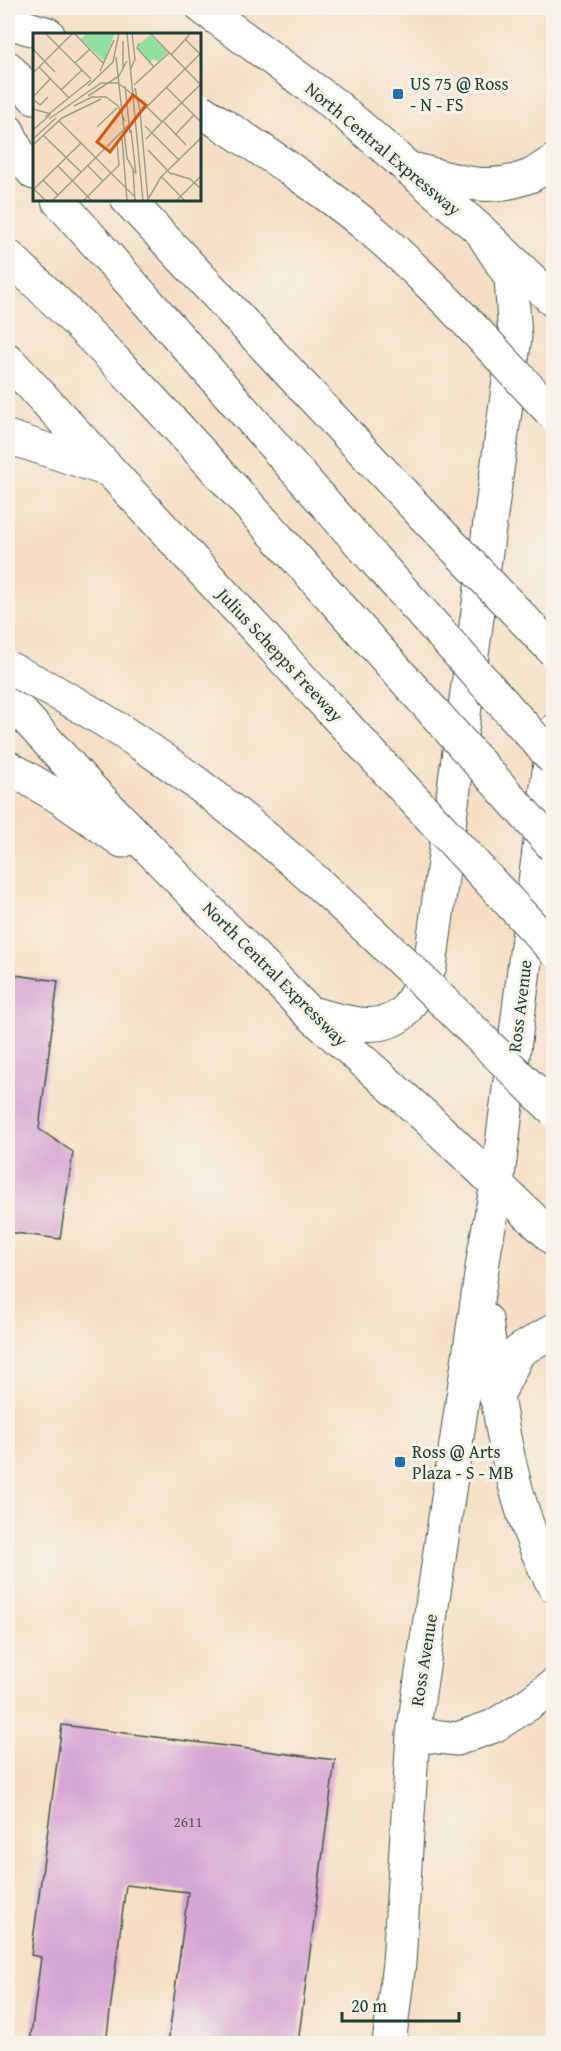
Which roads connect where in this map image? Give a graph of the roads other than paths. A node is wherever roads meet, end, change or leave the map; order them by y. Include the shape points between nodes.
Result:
1 (203, 8) edge
2 (8, 22) edge
3 (45, 33) edge
4 (8, 68) edge
5 (33, 96) edge
6 (201, 111) edge
7 (8, 130) edge
8 (554, 161) edge
9 (410, 169) junction
10 (33, 172) edge
11 (59, 201) edge
12 (129, 201) edge
13 (481, 231) junction
14 (8, 256) edge
15 (554, 301) edge
16 (8, 360) edge
17 (554, 415) edge
18 (8, 437) edge
19 (110, 471) junction
20 (554, 651) edge
21 (8, 668) edge
22 (8, 698) edge
23 (554, 731) edge
24 (554, 760) edge
25 (8, 767) edge
26 (554, 847) edge
27 (194, 893) junction
28 (554, 950) edge
29 (309, 1013) junction
30 (554, 1110) edge
31 (497, 1184) junction
32 (554, 1239) edge
33 (481, 1279) junction
34 (554, 1330) edge
35 (496, 1398) junction
36 (554, 1586) edge
37 (554, 1684) edge
38 (413, 1734) junction
39 (389, 2043) edge

1 - 9 main road, North Central Expressway via 334,104
2 - 3 main road
4 - 5 main road
6 - 17 main road, bridge via 277,159 368,227 457,310
7 - 10 main road via 19,155
8 - 9 main road via 531,175 493,186
9 - 13 main road, North Central Expressway
11 - 24 main road, bridge
12 - 20 main road, bridge
13 - 15 main road, North Central Expressway
13 - 29 main road via 511,278 515,337 430,966 404,1011 388,1021 368,1026
14 - 26 main road, bridge via 130,376
16 - 19 main road, Julius Schepps Freeway
18 - 19 main road
19 - 28 main road, Julius Schepps Freeway, bridge
21 - 30 main road, bridge via 53,689 124,731 276,846
22 - 27 main road, North Central Expressway
23 - 31 main road, Ross Avenue
25 - 27 main road via 59,797
27 - 29 main road, North Central Expressway
29 - 31 main road, North Central Expressway
31 - 32 main road, North Central Expressway
31 - 33 main road, Ross Avenue
33 - 35 main road, Ross Avenue
33 - 38 main road, Ross Avenue
34 - 35 main road via 519,1351
35 - 36 main road, Ross Avenue via 518,1499 542,1566
37 - 38 main road via 494,1726 457,1738
38 - 39 main road, Ross Avenue via 399,1962

